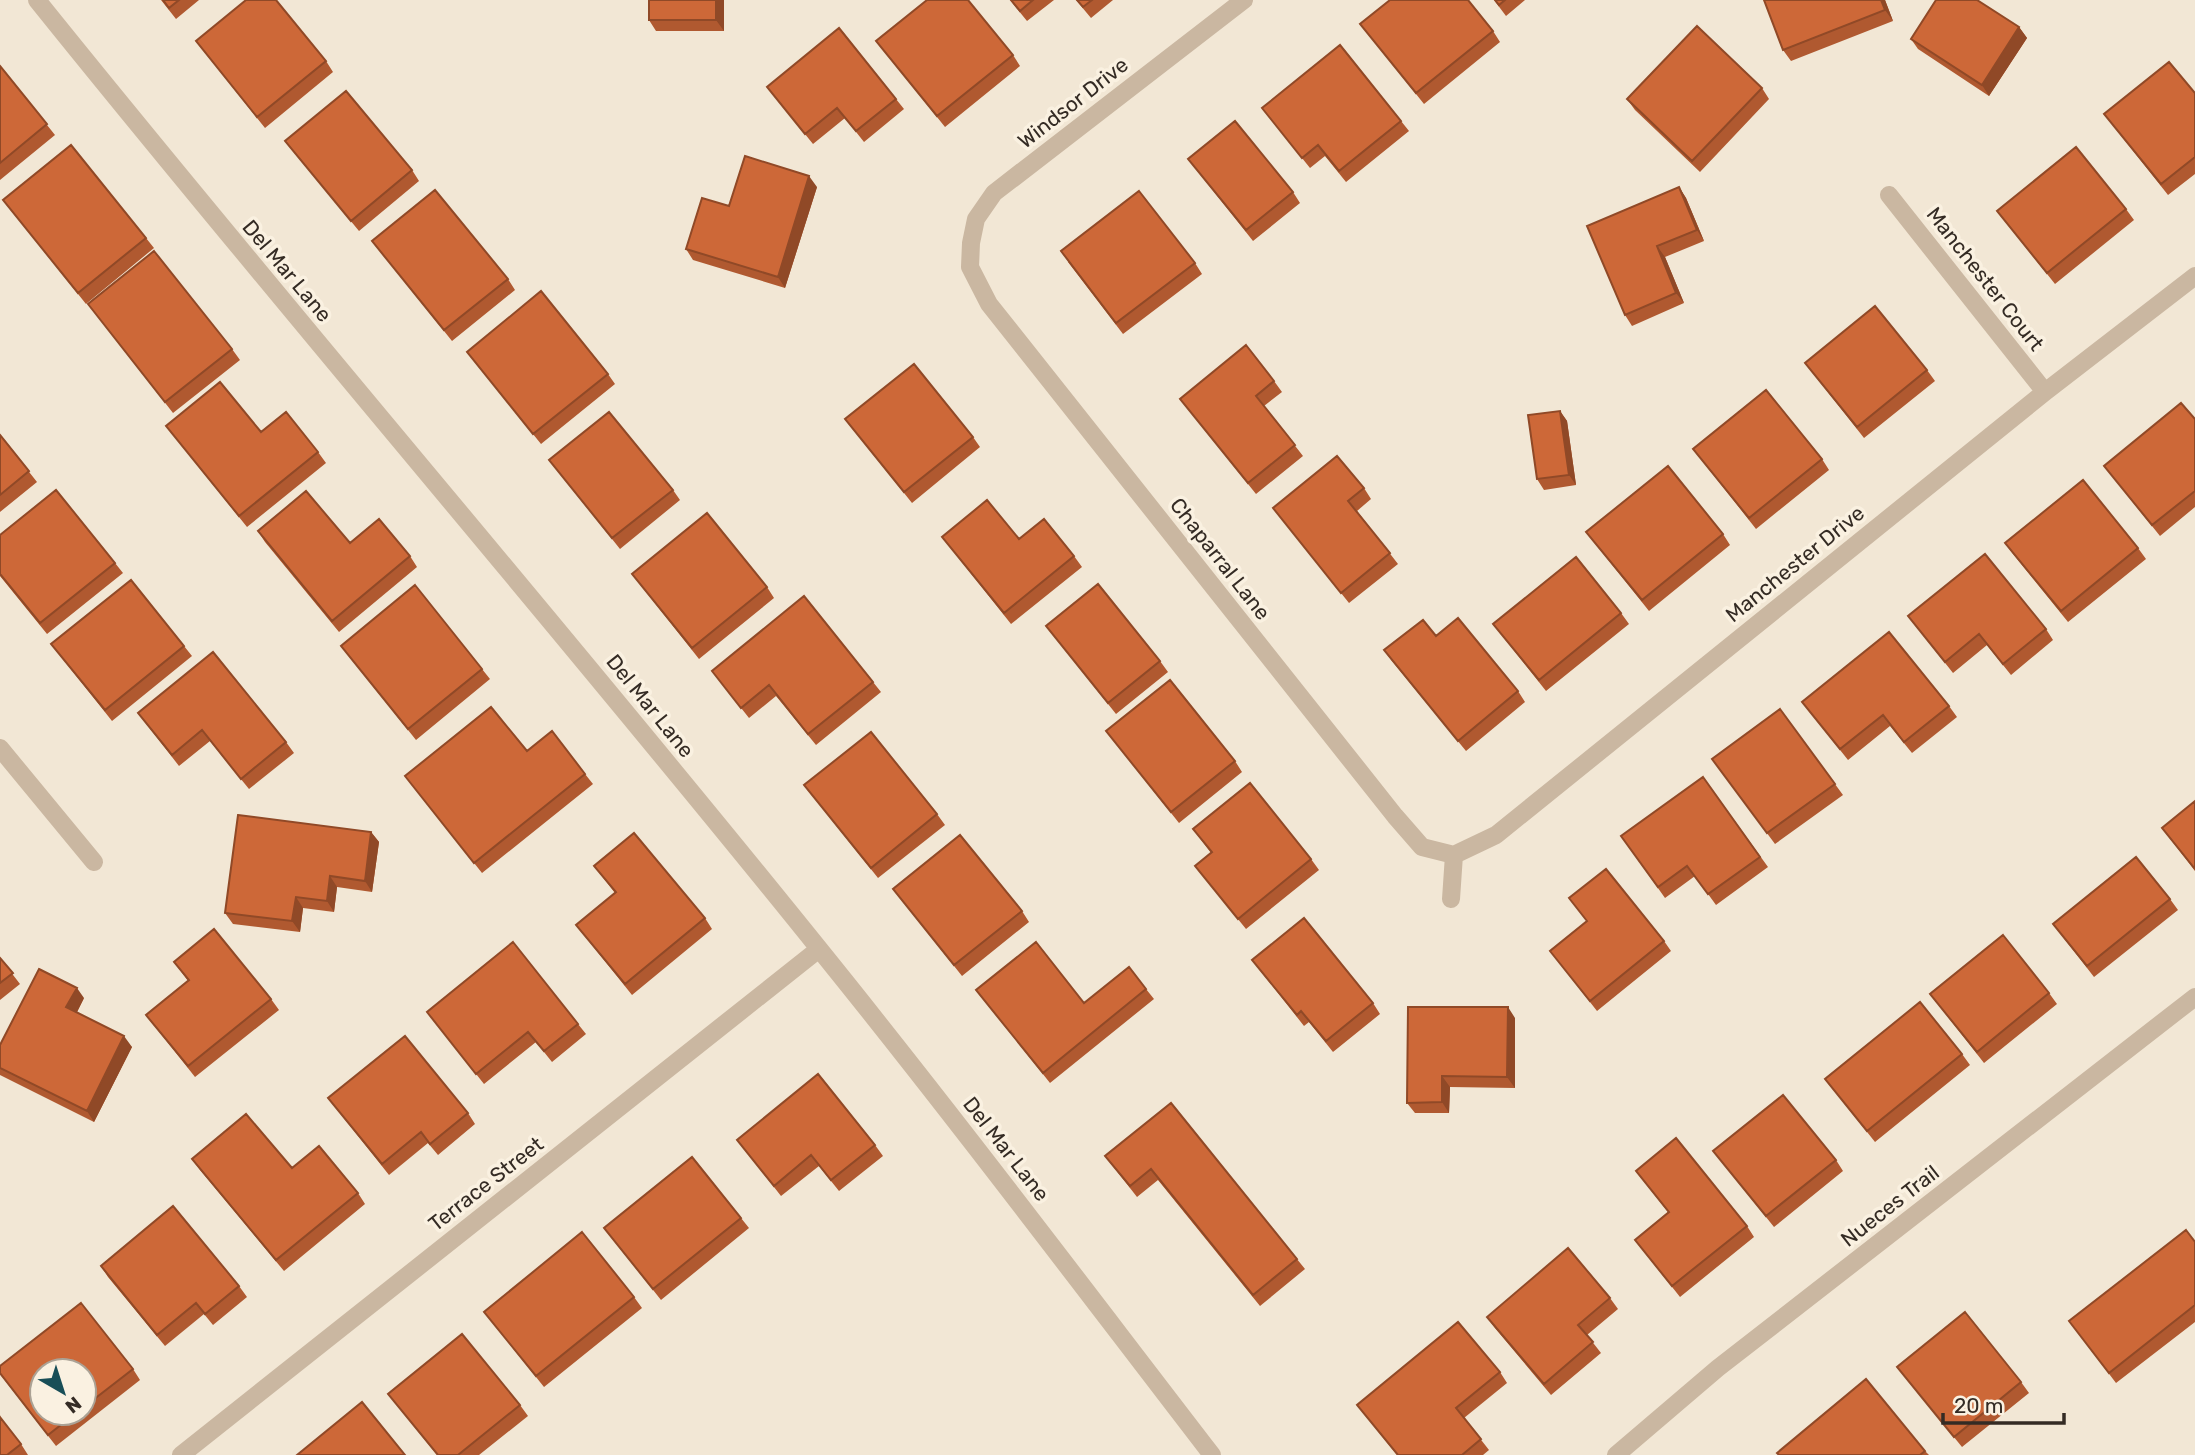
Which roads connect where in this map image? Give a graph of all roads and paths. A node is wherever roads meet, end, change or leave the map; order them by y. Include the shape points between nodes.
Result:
1 (37, 0) edge
2 (1244, 0) edge
3 (1889, 195) dead end
4 (970, 267) joint
5 (2195, 276) edge
6 (2045, 392) junction
7 (0, 748) edge
8 (1454, 855) junction
9 (94, 862) dead end
10 (1451, 899) dead end
11 (819, 949) junction
12 (2195, 998) edge
13 (181, 1455) edge
14 (1212, 1455) edge
15 (1616, 1455) edge

1 - 11 street, Del Mar Lane
2 - 4 street, Windsor Drive via 994,193 976,219
3 - 6 street, Manchester Court
4 - 8 street, Chaparral Lane via 989,304 1395,816 1422,847
5 - 6 street, Manchester Drive
6 - 8 street, Manchester Drive via 1496,835
7 - 9 street
8 - 10 street
11 - 13 street, Terrace Street
11 - 14 street, Del Mar Lane
12 - 15 street, Nueces Trail via 1718,1368

